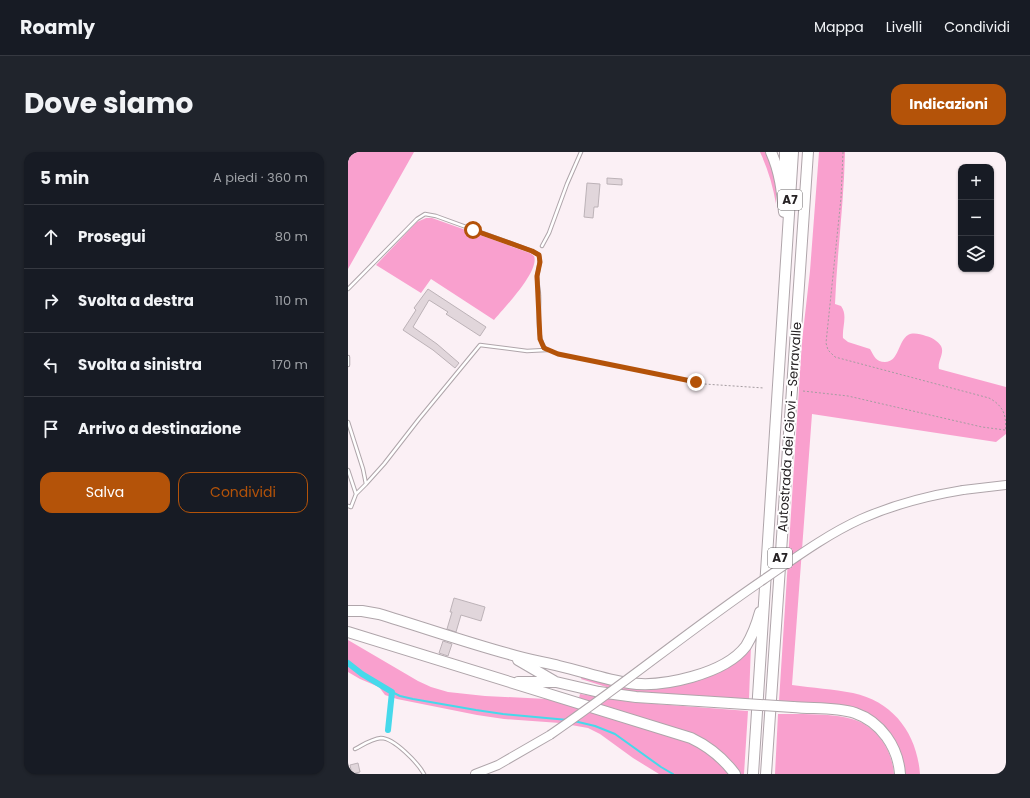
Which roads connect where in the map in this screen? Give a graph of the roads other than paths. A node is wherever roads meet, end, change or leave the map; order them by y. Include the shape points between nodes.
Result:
1 (581, 152) edge
2 (771, 152) edge
3 (785, 152) edge
4 (793, 152) edge
5 (808, 152) edge
6 (815, 152) edge
7 (805, 187) junction
8 (783, 208) junction
9 (542, 246) dead end
10 (786, 248) junction
11 (348, 289) edge
12 (348, 357) edge
13 (348, 365) edge
14 (348, 422) edge
15 (348, 470) edge
16 (366, 484) junction
17 (1006, 486) edge
18 (356, 494) junction
19 (348, 506) edge
20 (764, 597) junction
21 (348, 611) edge
22 (348, 632) edge
23 (509, 655) junction
24 (772, 680) junction
25 (506, 682) junction
26 (556, 682) junction
27 (355, 749) dead end
28 (424, 774) edge
29 (475, 774) edge
30 (735, 774) edge
31 (753, 774) edge
32 (766, 774) edge
33 (773, 774) edge
34 (900, 774) edge

1 - 9 lane
2 - 8 highway via 779,174
3 - 8 highway
4 - 10 highway, Autostrada dei Giovi - Serravalle / A7
5 - 7 highway, Autostrada dei Giovi - Serravalle / A7
6 - 7 highway
7 - 24 highway, Autostrada dei Giovi - Serravalle / A7
8 - 10 highway
10 - 20 highway, Autostrada dei Giovi - Serravalle / A7
11 - 16 lane via 417,219 425,214 539,255 537,276 540,333 542,344 547,350 527,351 480,345
12 - 13 lane
14 - 16 lane
15 - 18 lane
16 - 18 lane
17 - 29 main road, bridge via 928,495 860,519 836,532 741,595 550,735 498,765
18 - 19 lane via 351,507
20 - 23 highway via 746,646 721,665 682,680 630,684
20 - 31 highway, Autostrada dei Giovi - Serravalle / A7
21 - 23 highway via 379,614
22 - 25 highway
23 - 26 highway
24 - 32 highway, Autostrada dei Giovi - Serravalle / A7
24 - 33 highway
25 - 26 highway
25 - 30 highway via 691,738 718,754
26 - 34 highway, bridge via 636,697 854,713 868,719 887,737 894,748
27 - 28 lane via 374,740 388,739 411,758

